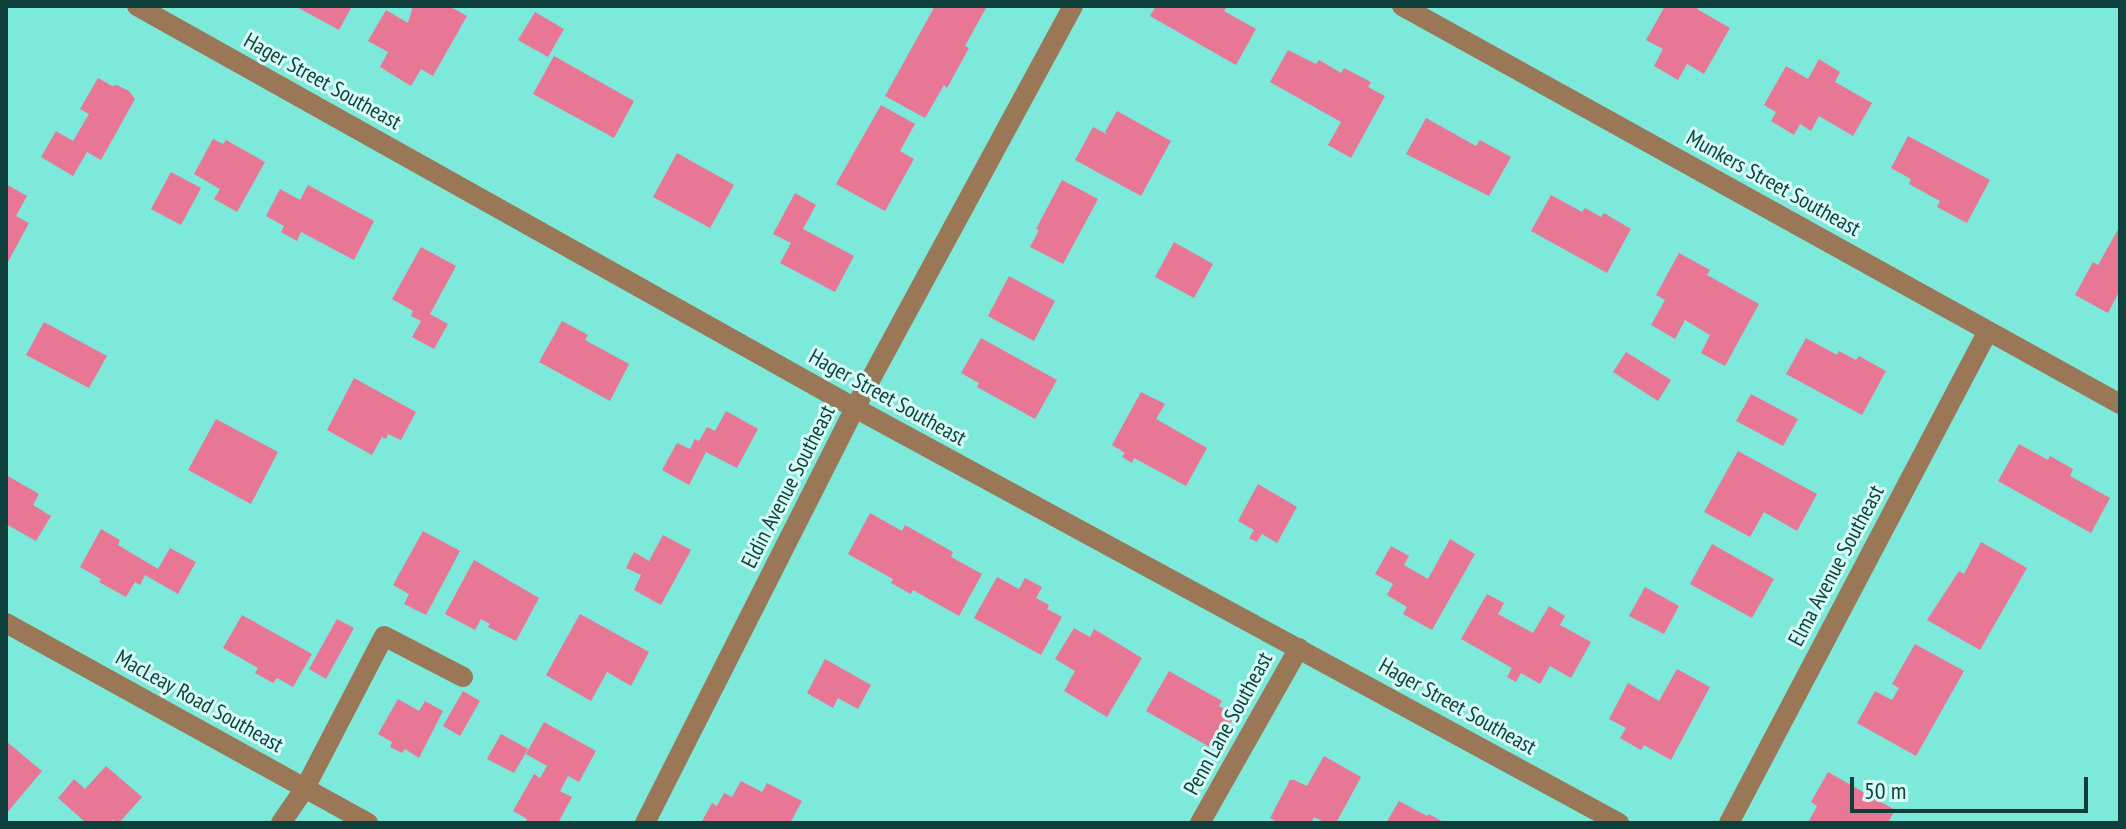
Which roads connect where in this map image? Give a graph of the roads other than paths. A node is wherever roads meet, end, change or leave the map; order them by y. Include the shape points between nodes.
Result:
1 (137, 6) edge
2 (1073, 6) edge
3 (1402, 6) edge
4 (1988, 331) junction
5 (2120, 404) edge
6 (855, 408) junction
7 (6, 623) edge
8 (1299, 648) junction
9 (463, 677) dead end
10 (305, 788) junction
11 (281, 823) edge
12 (368, 823) edge
13 (645, 823) edge
14 (1200, 823) edge
15 (1619, 823) edge
16 (1729, 823) edge

1 - 6 street, Hager Street Southeast
2 - 6 street, Eldin Avenue Southeast
3 - 4 street, Munkers Street Southeast
4 - 5 street, Munkers Street Southeast
4 - 16 street, Elma Avenue Southeast
6 - 8 street, Hager Street Southeast
6 - 13 street, Eldin Avenue Southeast
7 - 10 street, MacLeay Road Southeast
8 - 14 street, Penn Lane Southeast
8 - 15 street, Hager Street Southeast
9 - 10 street via 384,636
10 - 11 street
10 - 12 street, MacLeay Road Southeast

